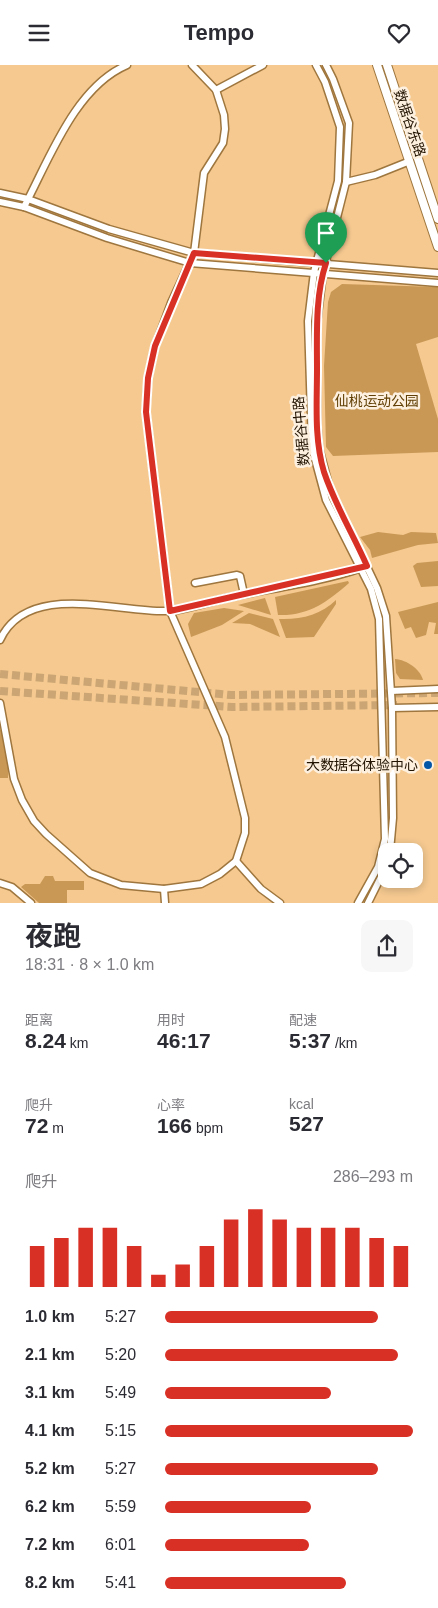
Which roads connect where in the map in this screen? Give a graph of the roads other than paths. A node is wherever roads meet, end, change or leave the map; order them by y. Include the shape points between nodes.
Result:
1 (192, 65) edge
2 (263, 65) edge
3 (316, 65) edge
4 (326, 65) edge
5 (377, 65) edge
6 (387, 65) edge
7 (122, 66) edge
8 (216, 91) junction
9 (410, 161) junction
10 (346, 182) junction
11 (0, 193) edge
12 (28, 199) junction
13 (0, 202) edge
14 (24, 207) junction
15 (438, 219) edge
16 (438, 247) edge
17 (194, 253) junction
18 (190, 263) junction
19 (316, 263) junction
20 (326, 263) junction
21 (314, 272) junction
22 (323, 273) junction
23 (438, 273) edge
24 (438, 283) edge
25 (367, 566) junction
26 (359, 569) junction
27 (195, 583) dead end
28 (244, 594) junction
29 (170, 611) junction
30 (0, 641) edge
31 (438, 689) edge
32 (391, 691) junction
33 (0, 703) edge
34 (438, 707) edge
35 (392, 708) junction
36 (391, 843) edge
37 (236, 861) junction
38 (0, 883) edge
39 (378, 883) edge
40 (164, 889) junction
41 (31, 903) edge
42 (166, 903) edge
43 (280, 903) edge
44 (358, 903) edge
45 (368, 903) edge

1 - 8 street
2 - 8 street
3 - 19 street, 数据谷中路 via 340,127 338,181
4 - 10 street, 数据谷中路 via 348,123
5 - 9 main road, 数据谷东路
6 - 15 main road, 数据谷东路
7 - 12 street via 87,96 72,114
8 - 17 street via 225,129 223,143 204,173
9 - 10 street
9 - 16 main road, 数据谷东路
10 - 20 street, 数据谷中路
11 - 12 street
12 - 14 street
12 - 17 street via 108,229
13 - 14 street
14 - 18 street via 107,238
17 - 18 street
17 - 19 street
18 - 21 street
18 - 29 street via 155,346 148,378 146,412
19 - 20 street
19 - 21 street, 数据谷中路
20 - 22 street, 数据谷中路
20 - 23 street
21 - 22 street
21 - 26 street, 数据谷中路 via 308,321 312,448 326,500
22 - 24 street
22 - 25 street, 数据谷中路 via 317,323 316,422 319,448 333,496
25 - 26 street
25 - 32 street, 数据谷中路 via 384,606
26 - 28 street
26 - 44 street, 数据谷中路 via 371,589 380,628 386,813 385,839 378,867
27 - 28 street via 236,575 240,576
28 - 29 street
29 - 30 street via 50,605 16,619
29 - 37 street via 231,754 245,818 245,833
31 - 32 street
32 - 35 street, 数据谷中路
33 - 40 street via 14,779 34,821 90,873 120,885
34 - 35 street
35 - 36 street, 数据谷中路
37 - 40 street via 201,884
37 - 43 street via 261,889
38 - 41 street via 12,887
39 - 45 street
40 - 42 street

